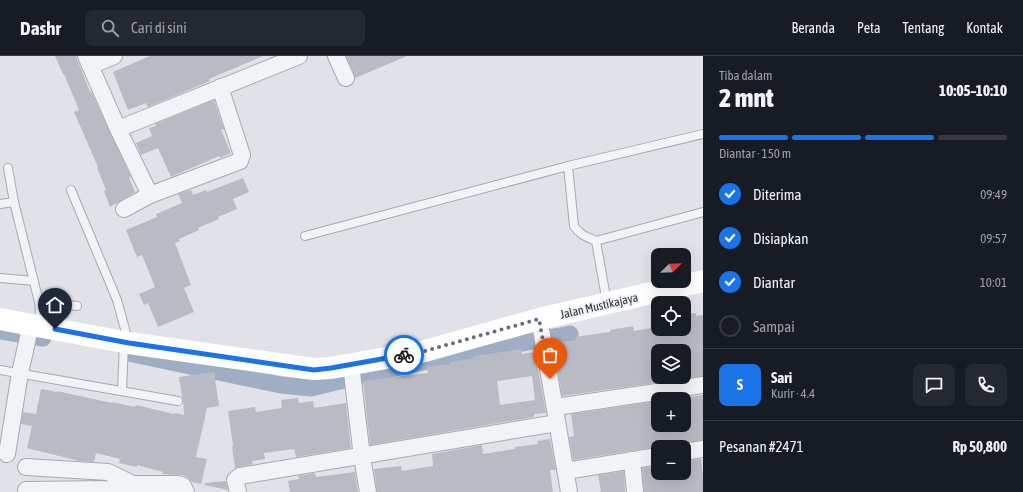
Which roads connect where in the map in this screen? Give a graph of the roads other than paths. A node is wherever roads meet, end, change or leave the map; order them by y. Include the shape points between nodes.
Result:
1 (114, 56) edge
2 (299, 56) edge
3 (336, 56) edge
4 (88, 61) edge
5 (346, 78) dead end
6 (220, 87) junction
7 (118, 129) junction
8 (703, 134) edge
9 (568, 166) junction
10 (8, 168) dead end
11 (71, 190) dead end
12 (150, 195) junction
13 (14, 202) junction
14 (0, 204) edge
15 (124, 209) dead end
16 (703, 212) edge
17 (305, 236) dead end
18 (596, 241) junction
19 (0, 278) edge
20 (34, 281) junction
21 (703, 281) edge
22 (39, 302) junction
23 (608, 304) junction
24 (77, 306) dead end
25 (0, 319) edge
26 (539, 319) junction
27 (36, 325) junction
28 (126, 342) junction
29 (351, 364) junction
30 (0, 370) edge
31 (20, 373) junction
32 (703, 385) edge
33 (122, 391) junction
34 (178, 400) dead end
35 (557, 415) junction
36 (703, 449) edge
37 (691, 451) edge
38 (4, 455) edge
39 (362, 457) junction
40 (651, 457) edge
41 (632, 460) junction
42 (26, 467) junction
43 (566, 471) junction
44 (133, 484) junction
45 (26, 491) edge
46 (186, 492) edge
47 (238, 492) edge
48 (368, 492) edge
49 (569, 492) edge
50 (635, 492) edge

1 - 4 street
2 - 6 street
3 - 5 street
4 - 7 street
6 - 7 street
6 - 12 street via 242,155 240,161
7 - 12 street
8 - 9 lane
9 - 17 lane
9 - 18 lane via 574,226 583,236
10 - 13 lane
11 - 28 lane via 117,300
12 - 15 street
13 - 14 lane
13 - 20 lane
16 - 18 lane
18 - 23 lane
19 - 20 lane
20 - 22 lane
21 - 23 main road, Jalan Mustikajaya
22 - 24 lane
22 - 27 lane
23 - 26 main road, Jalan Mustikajaya
25 - 27 main road, Jalan Mustikajaya
26 - 29 main road, Jalan Mustikajaya via 425,351
26 - 35 street
27 - 28 main road, Jalan Mustikajaya
27 - 31 street
28 - 29 main road, Jalan Mustikajaya via 314,370
28 - 33 lane
29 - 39 street
30 - 31 lane
31 - 33 lane
31 - 38 street
32 - 35 street
33 - 34 lane
35 - 39 street
35 - 43 street
36 - 37 street
38 - 42 street via 18,459
39 - 47 street via 240,476 235,480
39 - 48 street
40 - 41 street
41 - 43 street
41 - 50 street
42 - 44 street via 108,472
42 - 45 street
43 - 49 street
44 - 45 street via 109,488
44 - 46 street via 178,484

